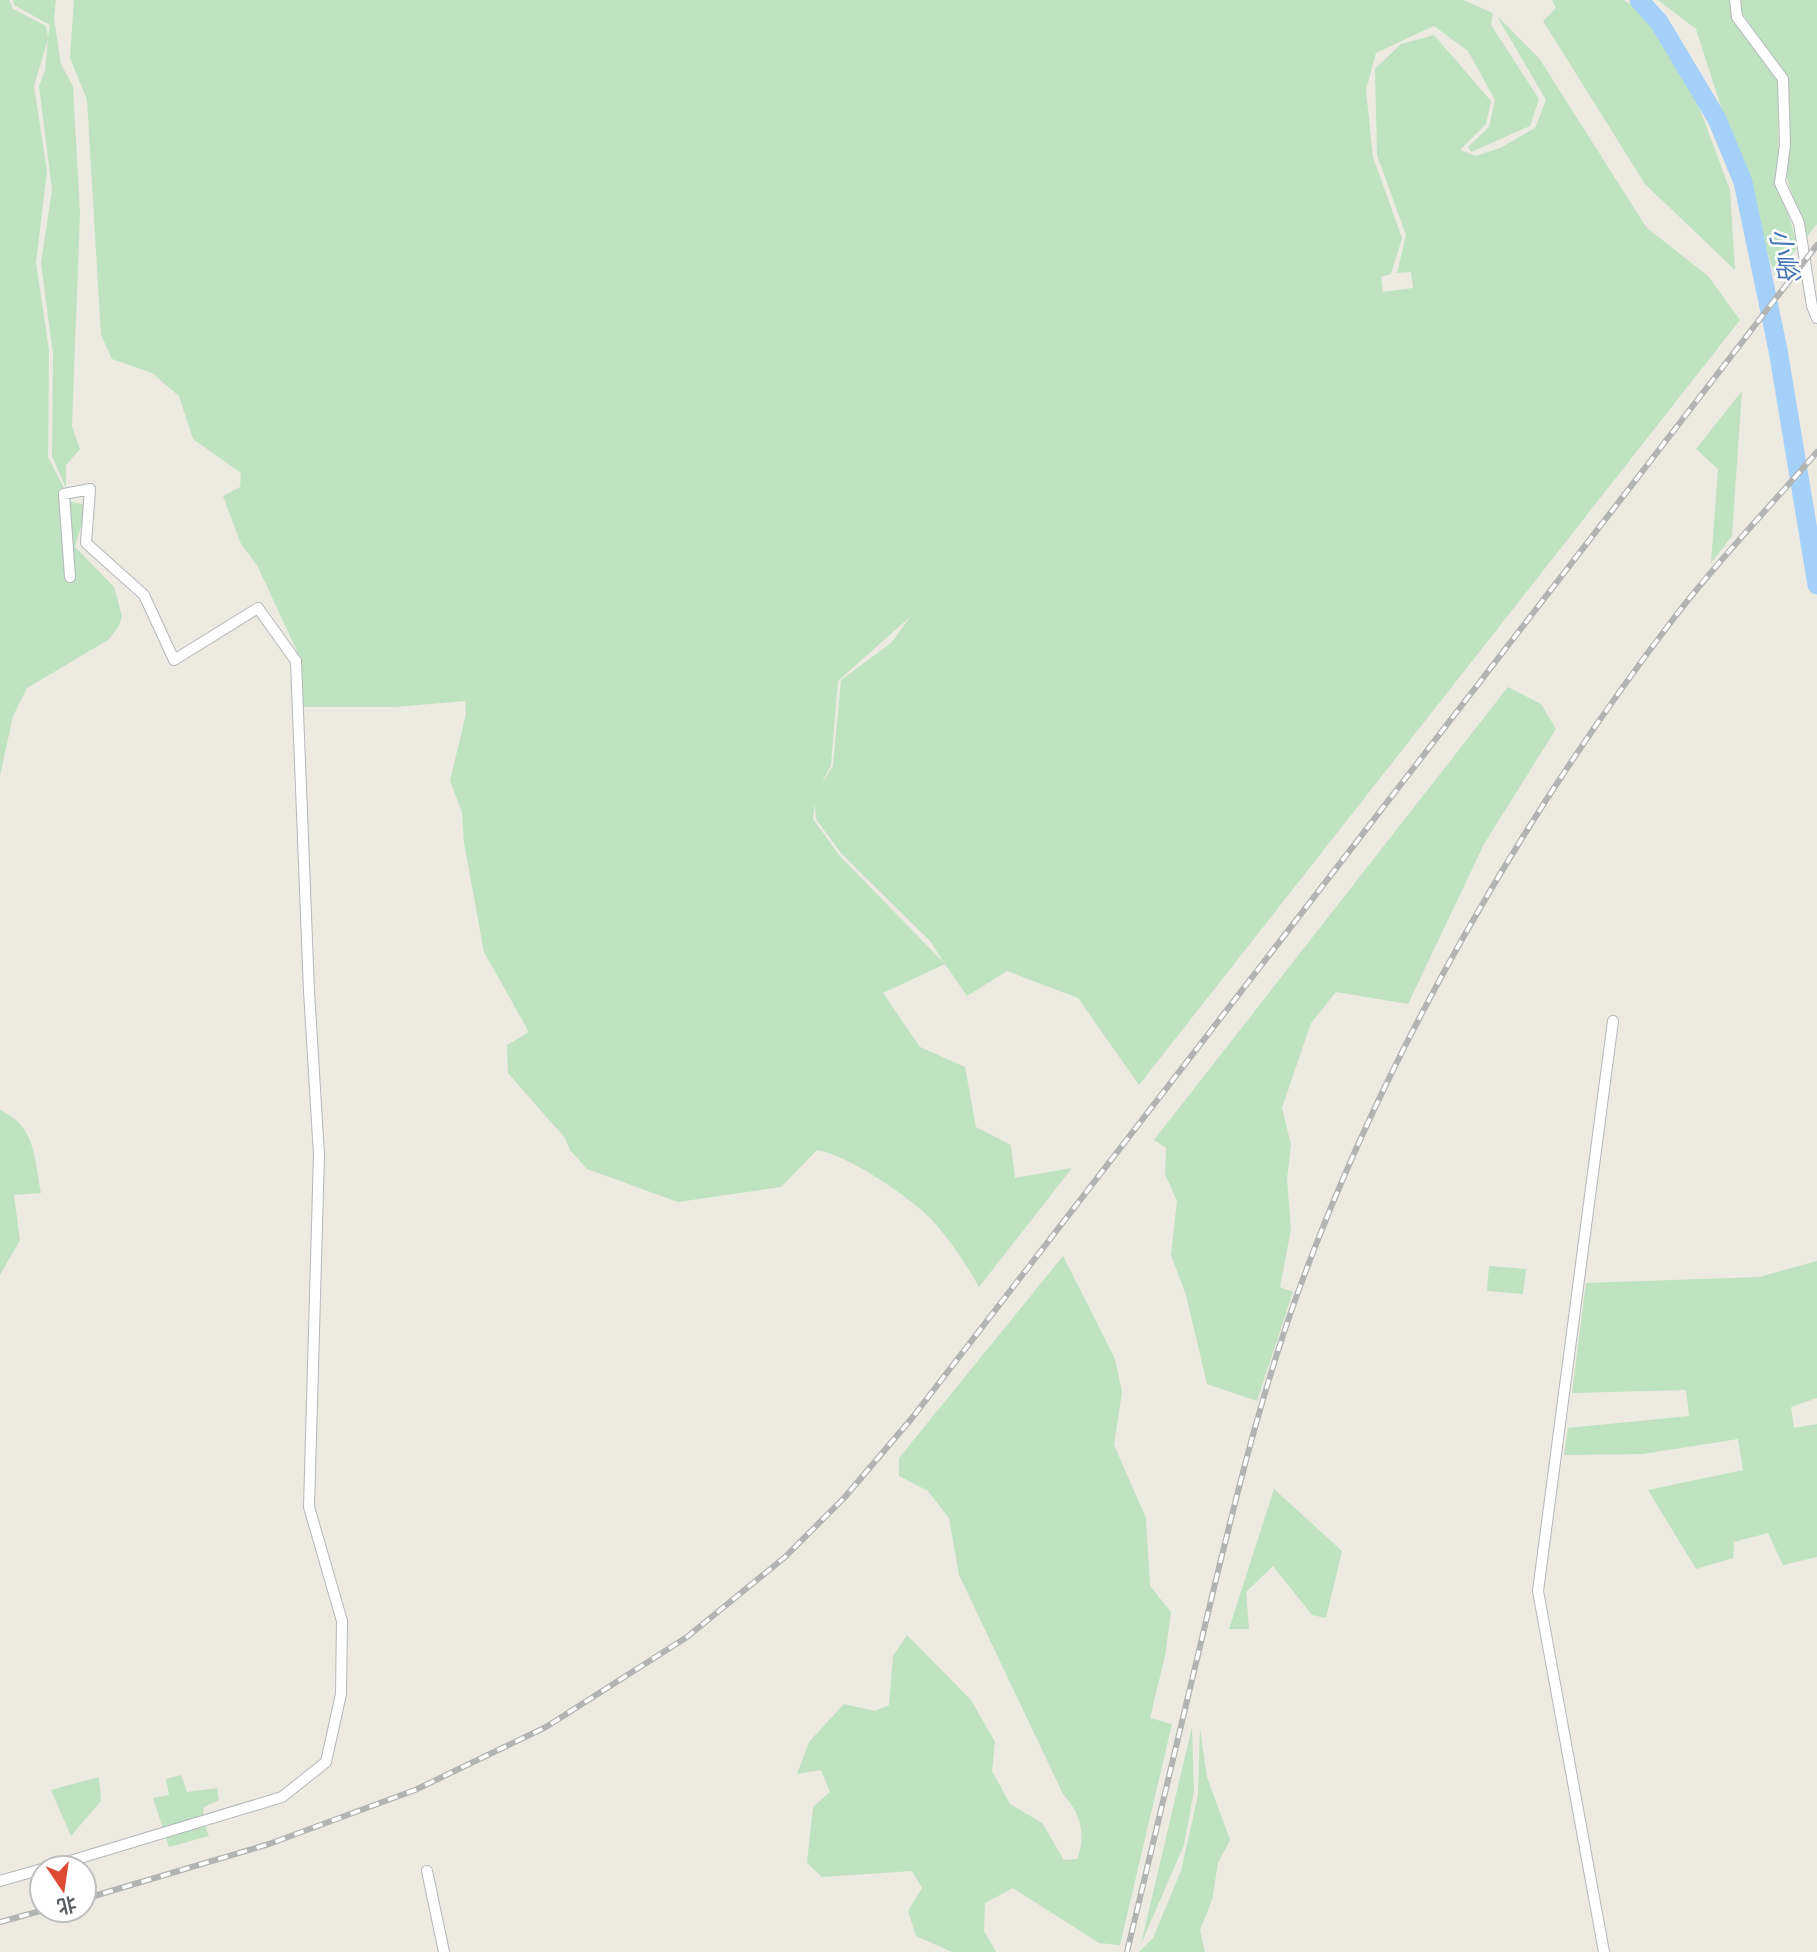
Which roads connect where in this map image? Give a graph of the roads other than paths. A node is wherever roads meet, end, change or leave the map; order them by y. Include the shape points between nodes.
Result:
1 (1735, 0) edge
2 (1817, 318) edge
3 (70, 577) dead end
4 (1613, 1021) dead end
5 (93, 1854) edge
6 (428, 1871) dead end
7 (28, 1874) edge
8 (0, 1881) edge
9 (444, 1952) edge
10 (1604, 1952) edge

1 - 2 street via 1737,17 1783,79 1785,145 1780,183 1799,223
3 - 5 street via 64,494 90,489 86,543 144,595 174,660 258,608 296,661 319,1155 309,1507 342,1621 341,1694 327,1762 282,1797
4 - 10 street via 1538,1591
6 - 9 street
7 - 8 street

